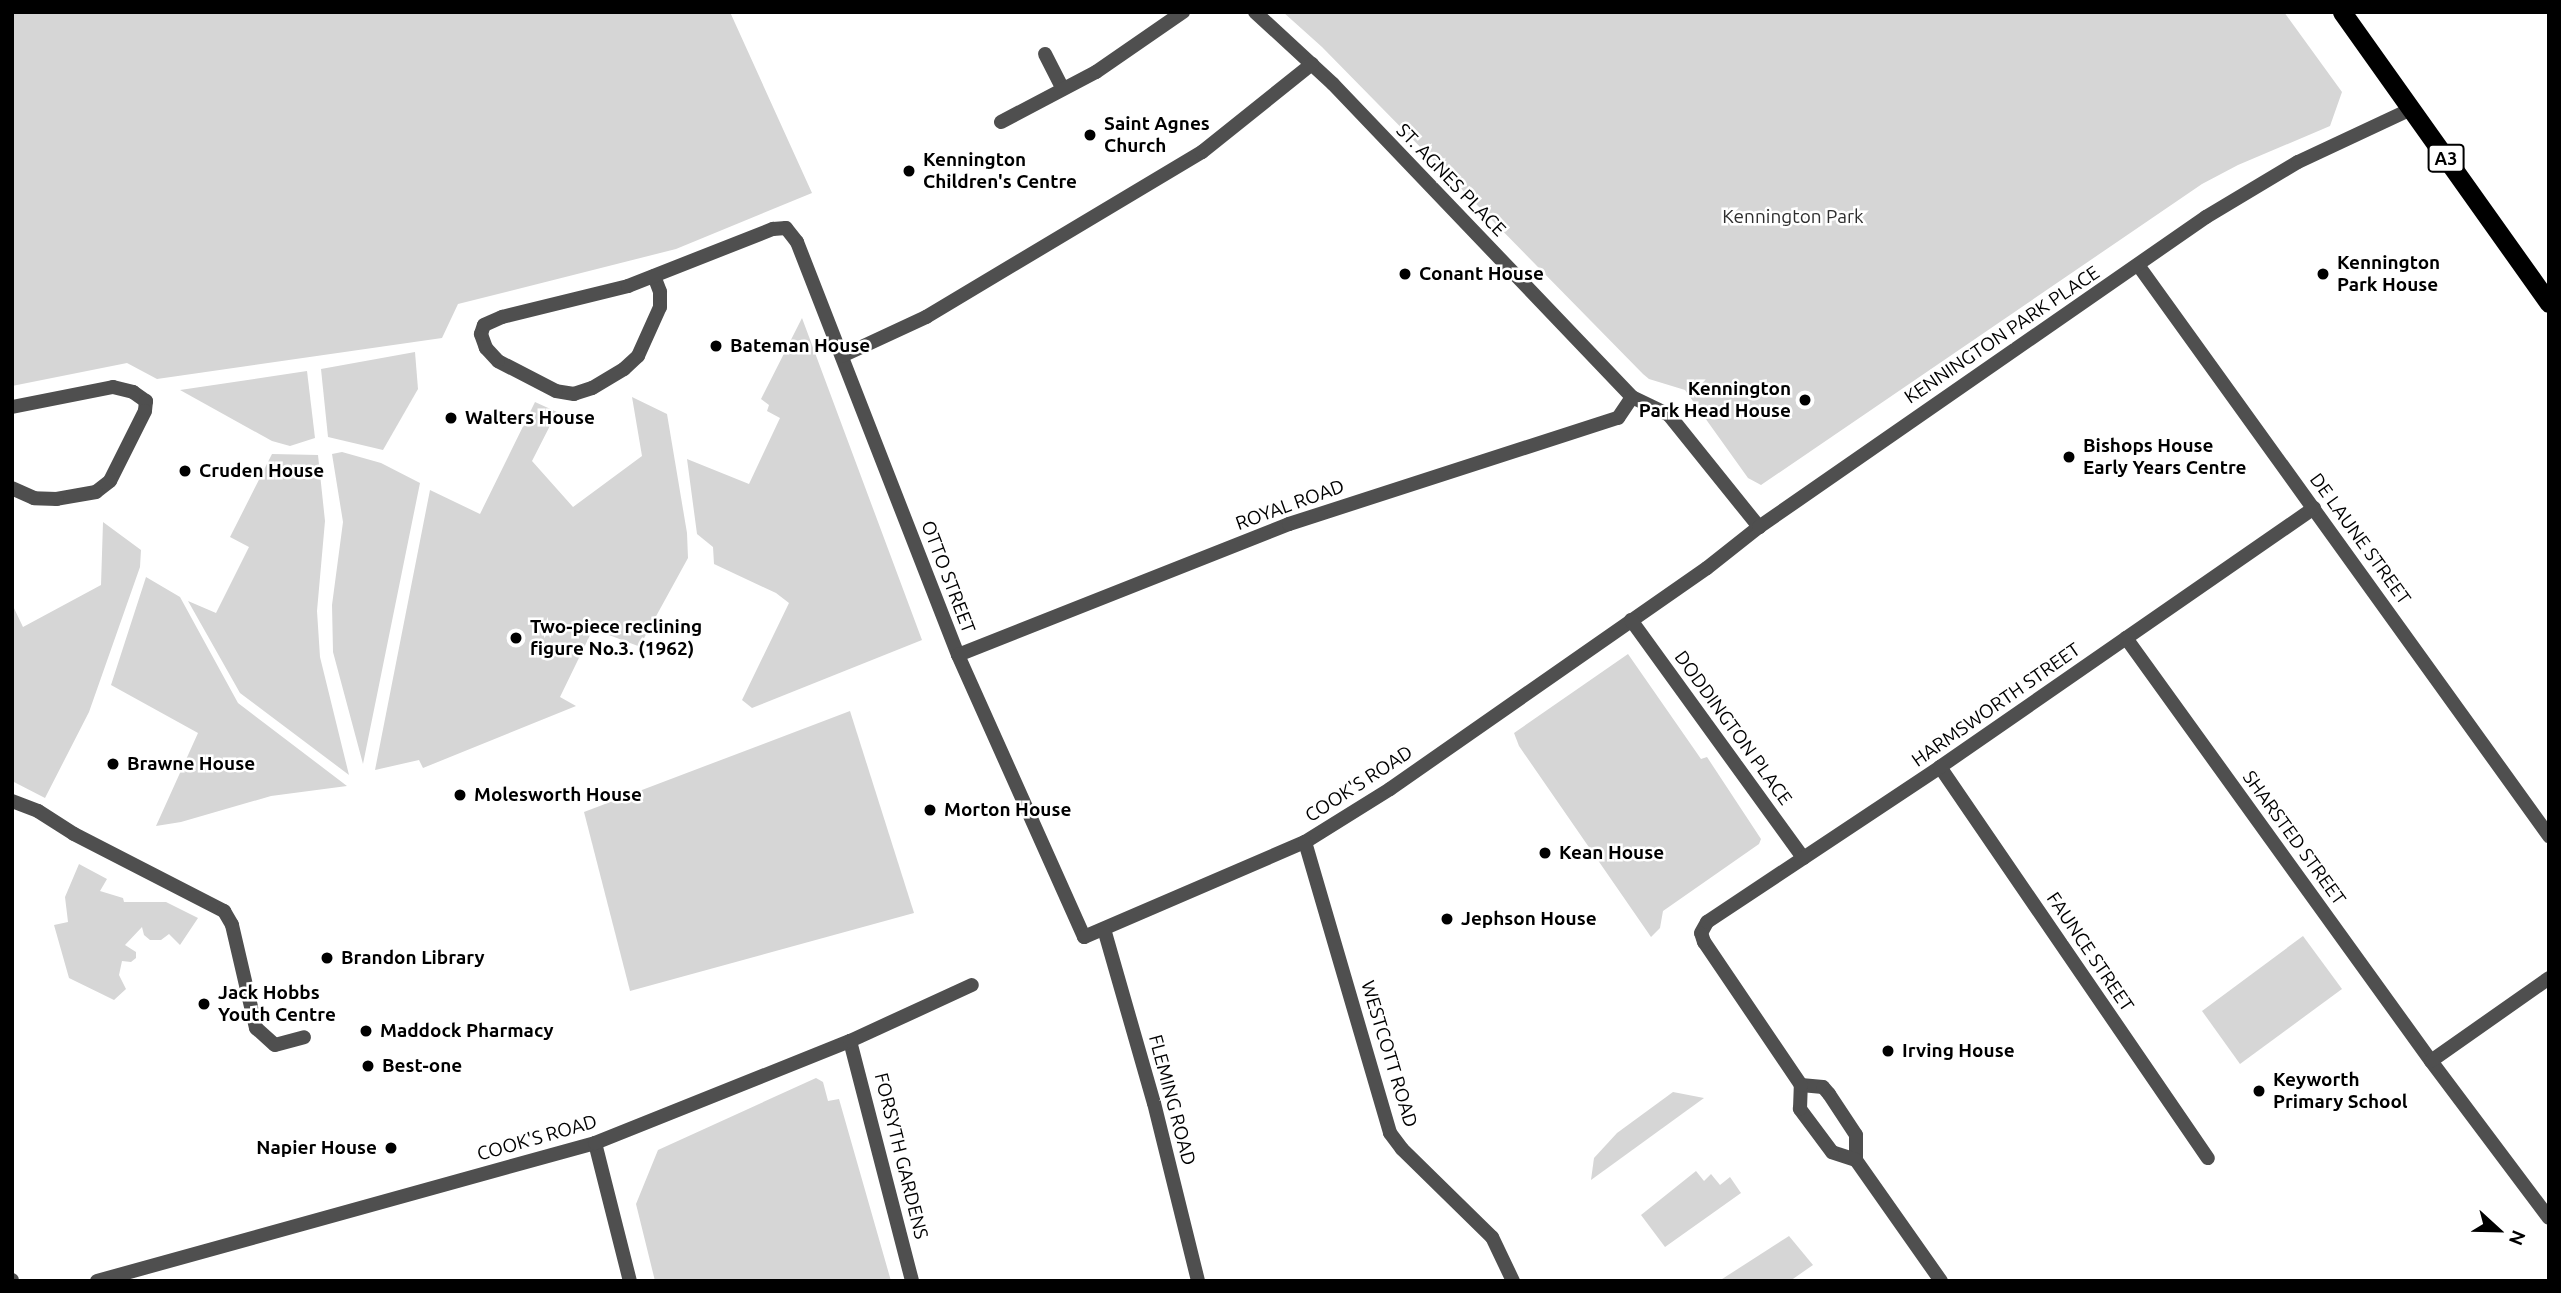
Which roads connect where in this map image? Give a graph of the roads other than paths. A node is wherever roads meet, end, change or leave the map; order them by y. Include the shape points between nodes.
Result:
1 (1183, 12) edge
2 (1255, 12) edge
3 (2342, 12) edge
4 (1045, 54) dead end
5 (1312, 64) junction
6 (1063, 89) junction
7 (2411, 109) junction
8 (1001, 122) dead end
9 (2138, 265) junction
10 (654, 276) junction
11 (2549, 303) edge
12 (842, 356) junction
13 (1632, 397) junction
14 (12, 407) edge
15 (12, 488) edge
16 (2315, 508) junction
17 (1759, 527) junction
18 (1631, 620) junction
19 (2126, 638) junction
20 (958, 655) junction
21 (1940, 767) junction
22 (12, 801) edge
23 (2549, 836) edge
24 (1305, 842) junction
25 (1803, 858) junction
26 (1104, 929) junction
27 (1084, 937) joint
28 (2549, 978) edge
29 (972, 985) dead end
30 (304, 1037) dead end
31 (850, 1041) junction
32 (2431, 1061) junction
33 (1801, 1085) junction
34 (595, 1143) junction
35 (2208, 1158) dead end
36 (1856, 1160) junction
37 (2549, 1218) edge
38 (97, 1281) edge
39 (630, 1281) edge
40 (912, 1281) edge
41 (1198, 1281) edge
42 (1513, 1281) edge
43 (1941, 1281) edge

1 - 6 street via 1096,72
2 - 5 street, ST. AGNES PLACE
3 - 7 highway, A3
4 - 6 street
5 - 12 street via 1210,147 926,317
5 - 13 street, ST. AGNES PLACE
6 - 8 street
7 - 9 street, KENNINGTON PARK PLACE via 2246,191
7 - 11 highway, A3
9 - 16 street, DE LAUNE STREET
9 - 17 street, KENNINGTON PARK PLACE
10 - 10 street via 502,317 484,325 481,334 486,348 498,361 556,391 574,394 592,388 638,356 660,306
10 - 12 street, OTTO STREET via 773,229 786,228 797,242
12 - 20 street, OTTO STREET
13 - 17 street, ST. AGNES PLACE via 1669,415
13 - 20 street, ROYAL ROAD via 1618,418 1289,524
14 - 15 street via 113,387 146,401 110,481 96,492 34,498
16 - 19 street, HARMSWORTH STREET
16 - 23 street, DE LAUNE STREET
17 - 18 street, KENNINGTON PARK PLACE
18 - 24 street, COOK'S ROAD via 1390,789
18 - 25 street, DODDINGTON PLACE
19 - 21 street, HARMSWORTH STREET
19 - 32 street, SHARSTED STREET
20 - 27 street, OTTO STREET
21 - 25 street, HARMSWORTH STREET
21 - 35 street, FAUNCE STREET
22 - 30 street via 224,911 232,925 256,1028 275,1045
24 - 26 street, COOK'S ROAD
24 - 42 street, WESTCOTT ROAD via 1390,1133 1492,1237
25 - 33 street, HARMSWORTH STREET via 1707,922 1701,933
26 - 27 street, COOK'S ROAD
26 - 41 street, FLEMING ROAD
28 - 32 street
29 - 31 street, COOK'S ROAD
31 - 34 street, COOK'S ROAD
31 - 40 street, FORSYTH GARDENS
32 - 37 street, SHARSTED STREET
33 - 36 street via 1800,1109 1832,1152
33 - 36 street via 1824,1087 1856,1135
34 - 38 street, COOK'S ROAD
34 - 39 street
36 - 43 street

